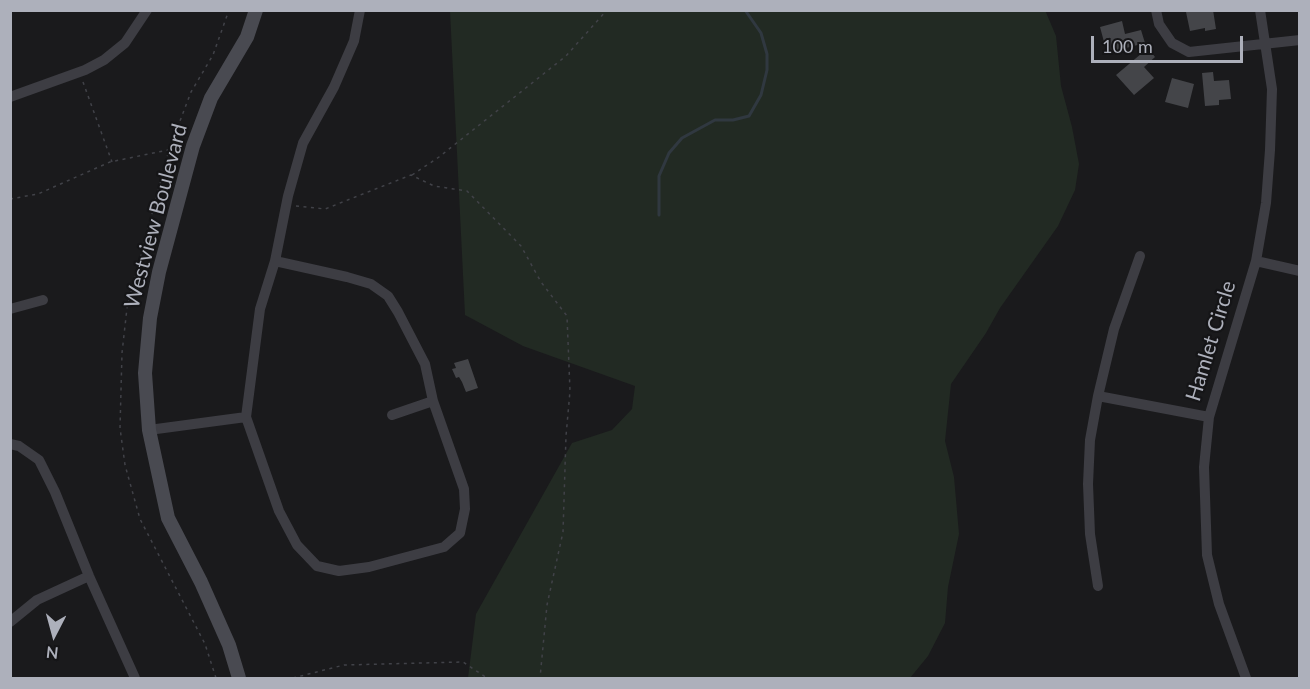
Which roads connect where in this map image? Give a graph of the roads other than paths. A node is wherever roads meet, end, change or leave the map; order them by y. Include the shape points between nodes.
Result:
1 (147, 10) edge
2 (256, 10) edge
3 (360, 10) edge
4 (1156, 10) edge
5 (1260, 10) edge
6 (1299, 40) edge
7 (1266, 45) junction
8 (10, 97) edge
9 (1140, 256) dead end
10 (275, 261) junction
11 (1256, 261) junction
12 (1299, 271) edge
13 (44, 300) dead end
14 (10, 309) edge
15 (1098, 396) junction
16 (433, 401) junction
17 (392, 415) dead end
18 (246, 417) junction
19 (1209, 417) junction
20 (148, 429) junction
21 (10, 444) edge
22 (89, 576) junction
23 (1098, 586) dead end
24 (10, 622) edge
25 (135, 678) edge
26 (239, 678) edge
27 (1246, 678) edge

1 - 8 street via 125,43 104,60
2 - 20 street, Westview Boulevard via 247,38 211,98 193,146 159,272 145,373
3 - 10 street via 354,41 303,143
4 - 7 street via 1159,24 1172,43 1189,52
5 - 7 street, Hamlet Circle
6 - 7 street
7 - 11 street, Hamlet Circle via 1272,89 1270,150
9 - 15 street via 1114,329
10 - 16 street via 371,284 388,296 425,364
10 - 18 street via 260,309
11 - 12 street
11 - 19 street, Hamlet Circle
13 - 14 street
15 - 19 street
15 - 23 street via 1088,484
16 - 17 street
16 - 18 street via 464,489 460,533 444,547 339,571 317,566 297,545 279,511
18 - 20 street
19 - 27 street, Hamlet Circle via 1204,467 1207,555 1219,604
20 - 26 street, Westview Boulevard via 168,518 229,645
21 - 22 street via 39,460
22 - 24 street via 37,600
22 - 25 street

